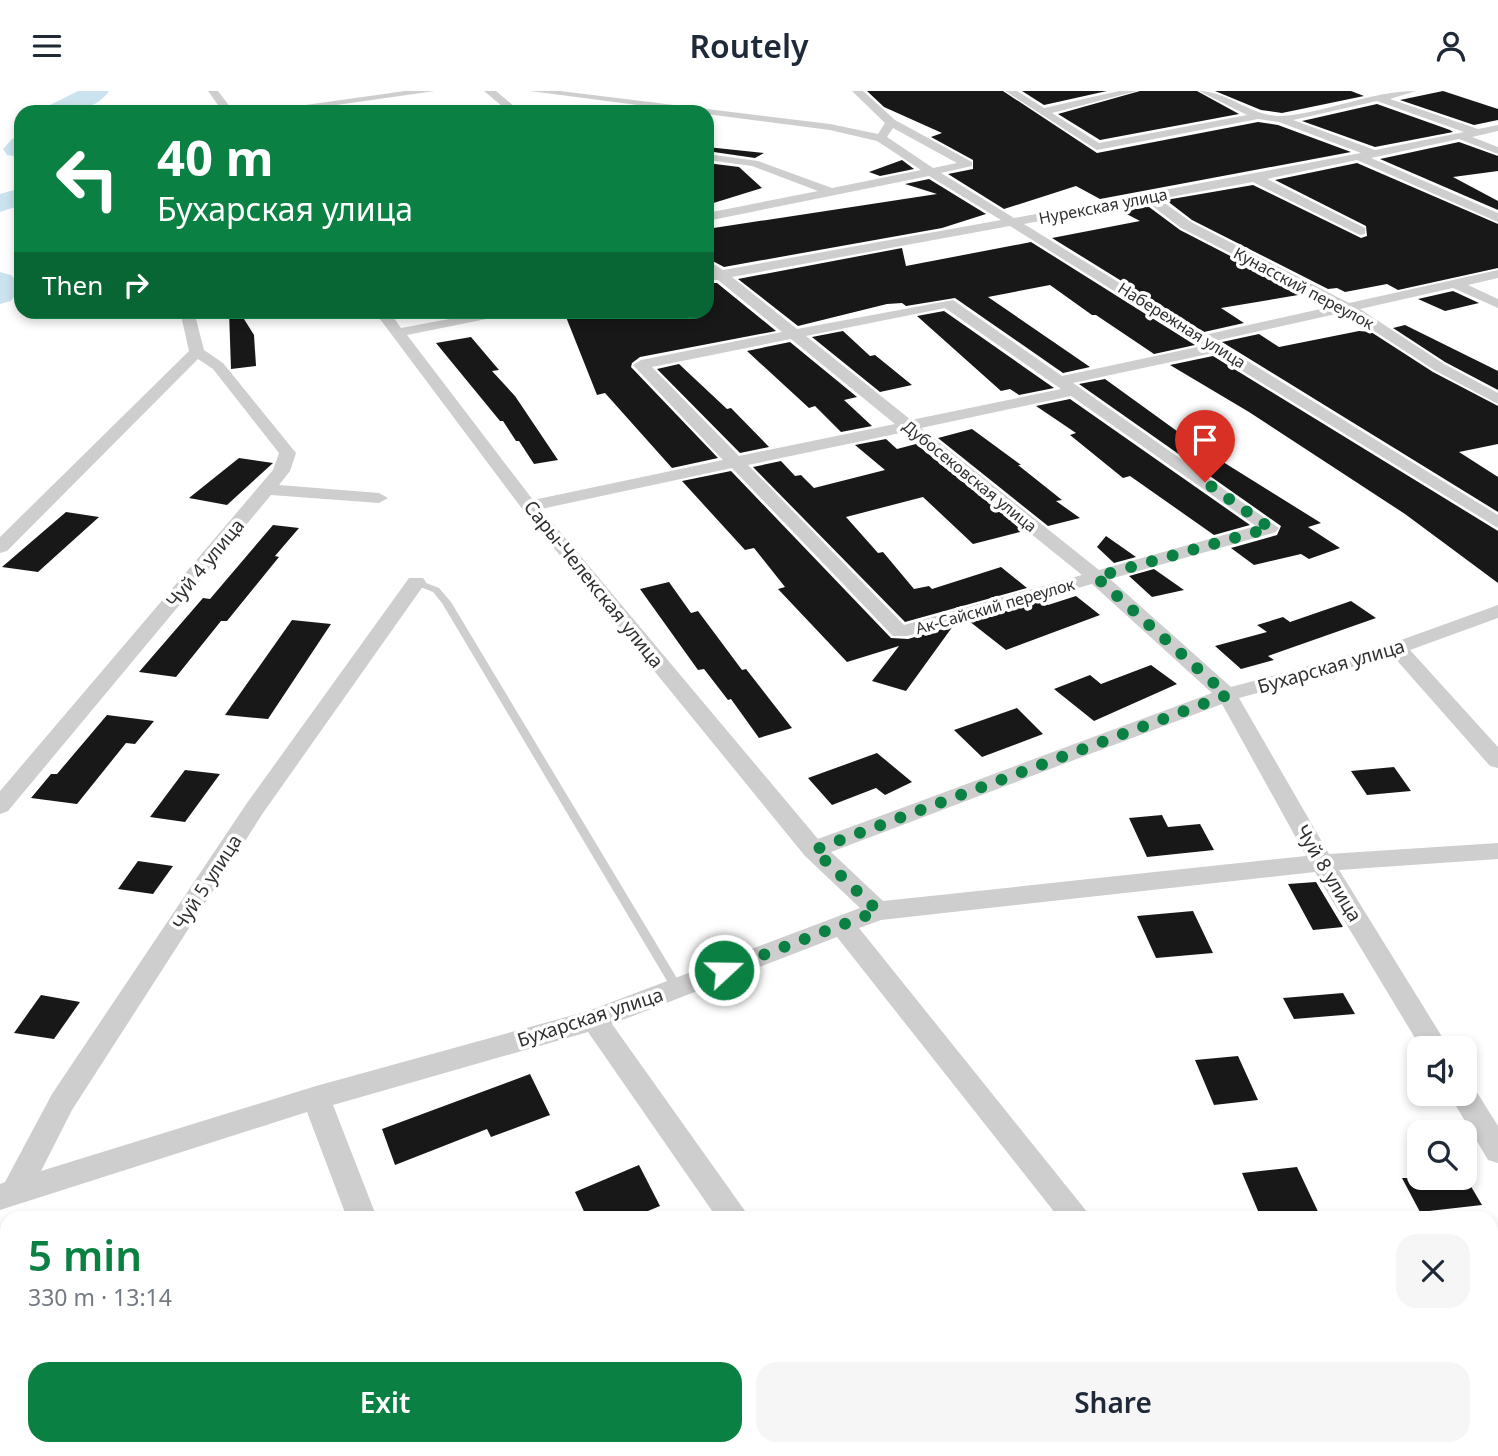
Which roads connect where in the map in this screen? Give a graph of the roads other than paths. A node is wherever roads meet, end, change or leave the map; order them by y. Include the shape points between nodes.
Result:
1 (213, 91) edge
2 (430, 91) edge
3 (489, 91) edge
4 (535, 91) edge
5 (857, 91) edge
6 (1010, 91) edge
7 (1132, 91) edge
8 (1203, 91) edge
9 (1411, 91) edge
10 (1380, 99) junction
11 (224, 105) edge
12 (317, 105) edge
13 (507, 105) edge
14 (649, 105) edge
15 (1042, 112) junction
16 (714, 113) edge
17 (1258, 116) junction
18 (1281, 119) junction
19 (891, 122) junction
20 (1498, 128) edge
21 (1476, 132) junction
22 (1460, 136) junction
23 (881, 138) junction
24 (1498, 151) edge
25 (1373, 153) junction
26 (1357, 156) junction
27 (714, 158) edge
28 (933, 173) junction
29 (1255, 178) junction
30 (835, 193) junction
31 (1148, 197) junction
32 (714, 216) edge
33 (1498, 218) edge
34 (1014, 222) junction
35 (1360, 232) dead end
36 (1498, 274) edge
37 (714, 277) edge
38 (1455, 284) junction
39 (1498, 304) edge
40 (1350, 309) junction
41 (189, 319) edge
42 (386, 319) edge
43 (474, 319) edge
44 (396, 333) junction
45 (794, 336) junction
46 (1212, 343) junction
47 (197, 352) junction
48 (1059, 381) junction
49 (1074, 391) junction
50 (1498, 399) edge
51 (908, 426) junction
52 (735, 461) junction
53 (266, 489) junction
54 (379, 498) dead end
55 (529, 506) junction
56 (1498, 523) edge
57 (0, 547) edge
58 (1096, 577) junction
59 (416, 582) joint
60 (1498, 611) edge
61 (1397, 648) junction
62 (1227, 695) junction
63 (1498, 761) edge
64 (0, 806) edge
65 (814, 850) junction
66 (1498, 851) edge
67 (1322, 863) junction
68 (878, 911) junction
69 (842, 925) junction
70 (677, 988) junction
71 (594, 1020) junction
72 (1428, 1036) edge
73 (316, 1098) junction
74 (1470, 1106) edge
75 (1498, 1151) edge
76 (7, 1195) edge
77 (359, 1211) edge
78 (730, 1211) edge
79 (1071, 1211) edge

1 - 11 street
2 - 12 street
3 - 13 street
4 - 14 street
5 - 19 street
6 - 15 street
7 - 15 street
8 - 17 street
9 - 10 street
10 - 18 street
10 - 21 street
15 - 17 street via 1097,147
16 - 23 street
17 - 18 street
18 - 25 street
19 - 23 street
19 - 28 street via 968,164
20 - 21 street, Нурекская улица
21 - 22 street, Нурекская улица
22 - 24 street
22 - 25 street, Нурекская улица
23 - 28 street, Набережная улица
25 - 26 street, Нурекская улица
26 - 29 street, Нурекская улица
26 - 33 street
27 - 30 street via 754,163
28 - 30 street
28 - 34 street, Набережная улица
29 - 31 street, Нурекская улица
29 - 35 street
30 - 32 street
31 - 34 street, Нурекская улица
31 - 40 street, Кунасский переулок via 1186,225
34 - 37 street, Нурекская улица
34 - 46 street, Набережная улица
36 - 38 street
37 - 45 street, Дубосековская улица
38 - 39 street
38 - 40 street
40 - 46 street
40 - 50 street, Кунасский переулок via 1438,367
41 - 47 street
42 - 44 street, Сары-Челекская улица
43 - 44 street
44 - 55 street, Сары-Челекская улица
45 - 48 street, Ак-Сайский переулок via 948,303
45 - 51 street, Дубосековская улица
45 - 52 street, Ак-Сайский переулок via 641,365
46 - 48 street
46 - 56 street, Набережная улица
47 - 53 street, Чуй 4 улица via 218,366 288,453
47 - 57 street
48 - 49 street, Ак-Сайский переулок
49 - 51 street
49 - 58 street, Ак-Сайский переулок via 1270,528
51 - 52 street
51 - 58 street, Дубосековская улица
52 - 55 street
52 - 58 street, Ак-Сайский переулок via 900,632
53 - 54 street
53 - 64 street, Чуй 4 улица
55 - 65 street, Сары-Челекская улица
58 - 62 street, Дубосековская улица
59 - 70 lane via 436,590 446,602
59 - 76 street, Чуй 5 улица via 255,808 69,1090
60 - 61 street, Бухарская улица
61 - 62 street, Бухарская улица
61 - 63 street
62 - 65 street, Бухарская улица
62 - 67 street, Чуй 8 улица
65 - 68 street
66 - 67 street, Бухарская улица
67 - 68 street, Бухарская улица
67 - 72 street, Чуй 8 улица
68 - 69 street, Бухарская улица
69 - 70 street, Бухарская улица
69 - 79 street
70 - 71 street, Бухарская улица
71 - 73 street, Бухарская улица
71 - 78 street
73 - 76 street, Бухарская улица
73 - 77 street
74 - 75 street

